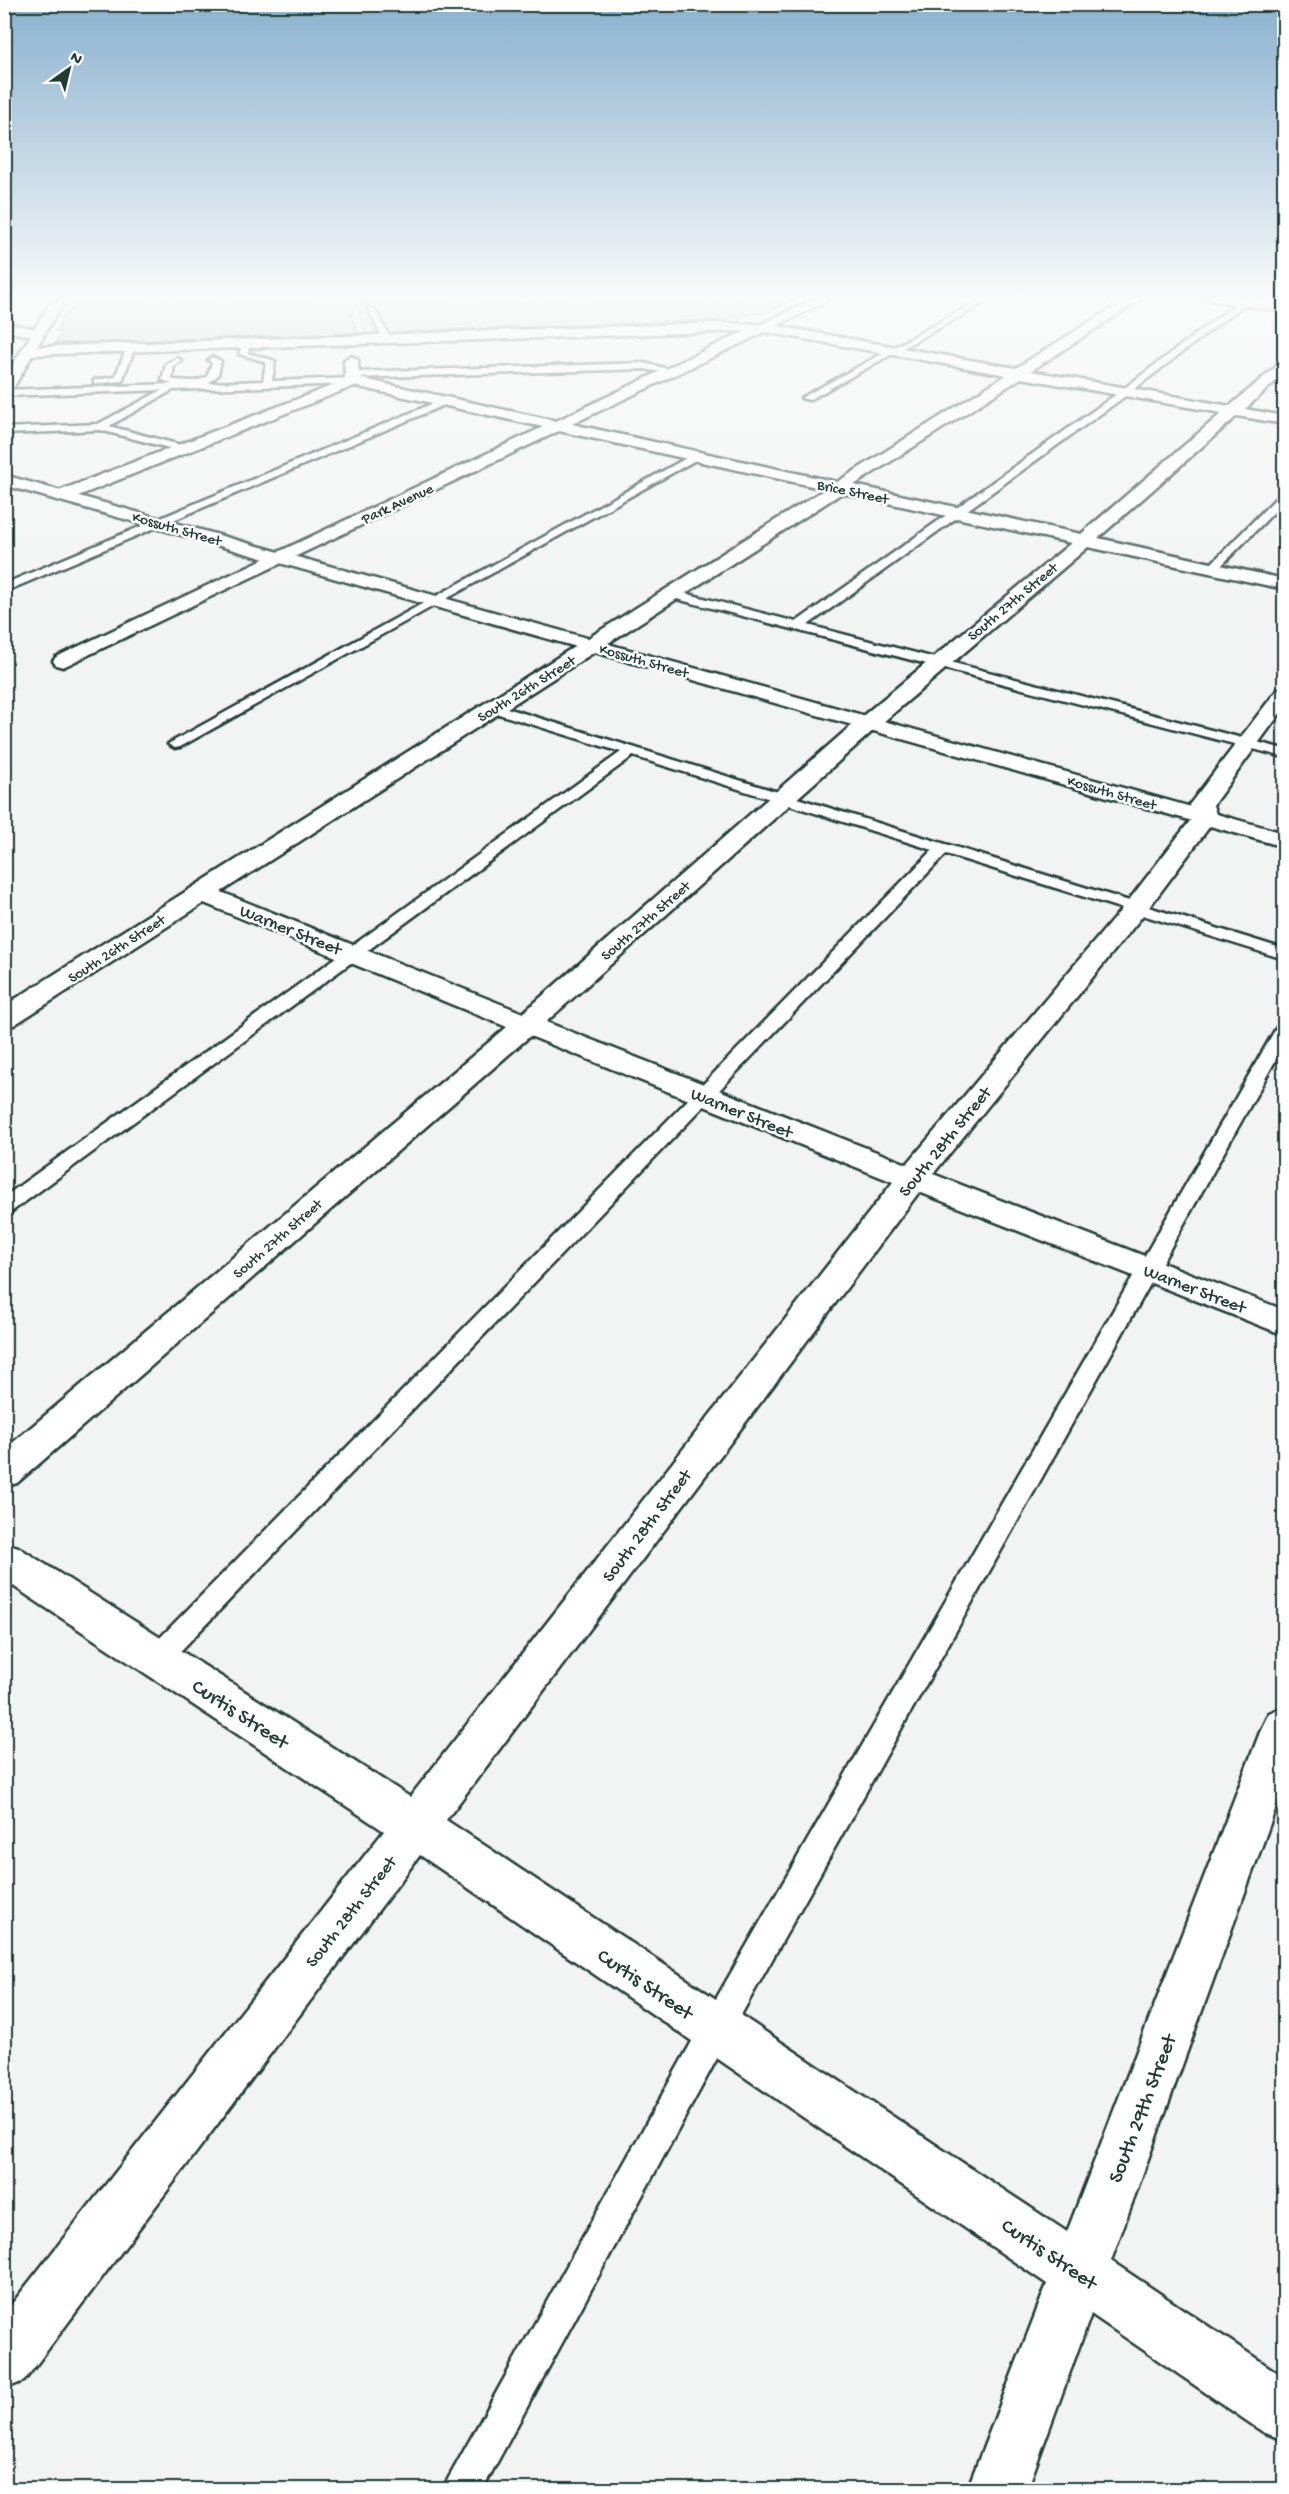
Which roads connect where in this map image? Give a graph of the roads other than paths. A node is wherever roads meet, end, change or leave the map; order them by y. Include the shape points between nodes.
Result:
1 (126, 413) edge
2 (267, 413) edge
3 (417, 413) edge
4 (502, 413) edge
5 (586, 413) edge
6 (957, 413) edge
7 (1096, 413) edge
8 (1231, 413) edge
9 (1247, 413) edge
10 (1284, 420) edge
11 (560, 426) junction
12 (100, 427) junction
13 (4, 430) edge
14 (184, 448) junction
15 (696, 457) junction
16 (4, 480) edge
17 (840, 488) junction
18 (62, 496) junction
19 (1284, 496) edge
20 (955, 513) junction
21 (160, 523) junction
22 (1084, 541) junction
23 (281, 558) junction
24 (1212, 568) junction
25 (1284, 584) edge
26 (4, 589) edge
27 (673, 594) junction
28 (436, 601) junction
29 (798, 627) junction
30 (593, 646) junction
31 (63, 661) dead end
32 (940, 663) junction
33 (1284, 694) edge
34 (494, 708) junction
35 (867, 724) junction
36 (1247, 743) junction
37 (175, 744) dead end
38 (631, 751) junction
39 (1284, 753) edge
40 (784, 798) junction
41 (1205, 818) junction
42 (1284, 840) edge
43 (943, 848) junction
44 (202, 893) junction
45 (1135, 909) junction
46 (1284, 954) edge
47 (354, 955) junction
48 (4, 1019) edge
49 (526, 1024) junction
50 (1284, 1030) edge
51 (702, 1096) junction
52 (912, 1179) junction
53 (4, 1207) edge
54 (1148, 1270) junction
55 (1284, 1323) edge
56 (4, 1472) edge
57 (4, 1559) edge
58 (157, 1658) junction
59 (1284, 1727) edge
60 (416, 1826) junction
61 (716, 2029) junction
62 (1079, 2273) junction
63 (4, 2361) edge
64 (1284, 2411) edge
65 (461, 2490) edge
66 (997, 2490) edge

1 - 12 lane
2 - 14 street
3 - 21 lane
4 - 11 street, Brice Street
5 - 11 street, Park Avenue
6 - 17 street, South 26th Street
7 - 20 lane
8 - 22 street, South 27th Street
9 - 10 street
11 - 15 street, Brice Street
11 - 23 street, Park Avenue
12 - 13 lane
12 - 14 lane
14 - 18 street
15 - 17 street, Brice Street
15 - 28 lane
16 - 18 street, Kossuth Street
17 - 20 street, Brice Street
17 - 27 street, South 26th Street
18 - 21 street, Kossuth Street
19 - 24 lane
20 - 22 street, Brice Street
20 - 29 lane
21 - 23 street, Kossuth Street
21 - 26 lane
22 - 24 street, Brice Street
22 - 32 street, South 27th Street
23 - 28 street, Kossuth Street
23 - 31 street, Park Avenue
24 - 25 street, Brice Street
27 - 29 lane
27 - 30 street, South 26th Street
28 - 30 street, Kossuth Street
28 - 37 lane
29 - 32 lane
30 - 34 street, South 26th Street
30 - 35 street, Kossuth Street
32 - 35 street, South 27th Street
32 - 36 lane
33 - 36 street, South 28th Street
34 - 38 lane
34 - 44 street, South 26th Street
35 - 40 street, South 27th Street
35 - 41 street, Kossuth Street
36 - 39 lane
36 - 41 street, South 28th Street via 1201,805
38 - 40 lane
38 - 47 lane
40 - 43 lane
40 - 49 street, South 27th Street
41 - 42 street, Kossuth Street
41 - 45 street, South 28th Street
43 - 45 lane
43 - 51 lane
44 - 47 street, Warner Street
44 - 48 street, South 26th Street
45 - 46 lane
45 - 52 street, South 28th Street
47 - 49 street, Warner Street
47 - 53 lane
49 - 51 street, Warner Street
49 - 56 street, South 27th Street
50 - 54 lane
51 - 52 street, Warner Street
51 - 58 lane
52 - 54 street, Warner Street
52 - 60 street, South 28th Street
54 - 55 street, Warner Street
54 - 61 lane
57 - 58 street, Curtis Street
58 - 60 street, Curtis Street
59 - 62 street, South 29th Street
60 - 61 street, Curtis Street
60 - 63 street, South 28th Street
61 - 62 street, Curtis Street
61 - 65 lane
62 - 64 street, Curtis Street
62 - 66 street, South 29th Street

